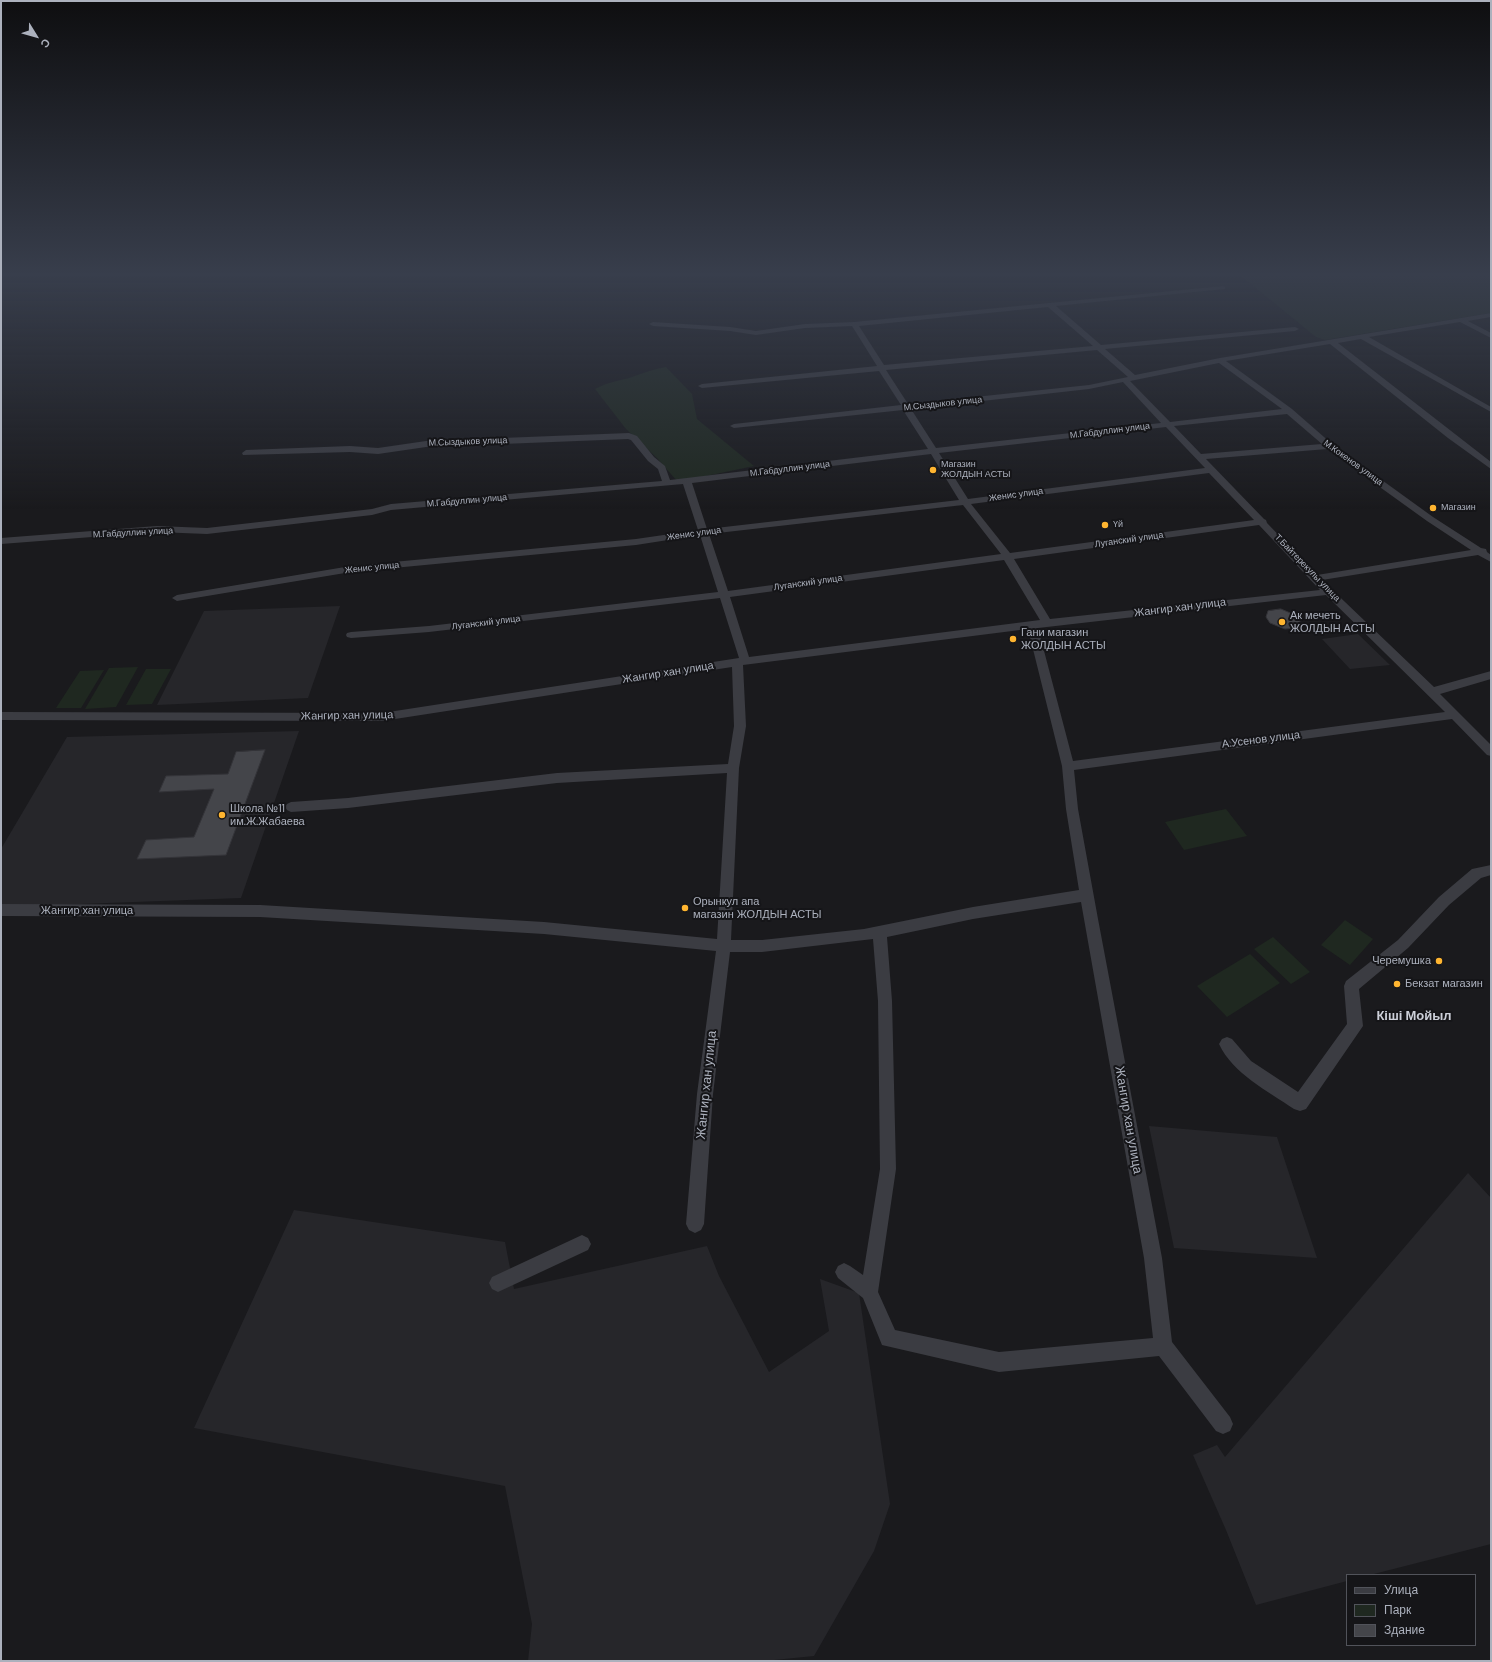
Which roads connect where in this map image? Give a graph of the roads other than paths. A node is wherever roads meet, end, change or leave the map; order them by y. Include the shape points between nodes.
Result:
1 (872, 354) edge
2 (1039, 354) edge
3 (1104, 354) edge
4 (1260, 354) edge
5 (1348, 354) edge
6 (1392, 354) edge
7 (1220, 360) junction
8 (881, 368) junction
9 (1129, 379) junction
10 (702, 386) dead end
11 (908, 408) junction
12 (1491, 410) edge
13 (1289, 411) junction
14 (1167, 424) junction
15 (734, 426) dead end
16 (1329, 446) junction
17 (933, 451) junction
18 (246, 453) dead end
19 (1199, 457) junction
20 (1489, 462) edge
21 (1212, 470) junction
22 (687, 481) junction
23 (667, 483) junction
24 (965, 502) junction
25 (1263, 522) junction
26 (703, 532) junction
27 (1, 541) edge
28 (1491, 550) edge
29 (1481, 552) junction
30 (1007, 556) junction
31 (1491, 559) edge
32 (1317, 578) junction
33 (1328, 592) junction
34 (722, 595) junction
35 (177, 598) dead end
36 (1047, 623) junction
37 (1032, 625) junction
38 (351, 635) dead end
39 (741, 662) junction
40 (1491, 675) edge
41 (1432, 692) junction
42 (1454, 715) junction
43 (1, 716) edge
44 (1491, 752) edge
45 (1068, 766) junction
46 (733, 768) junction
47 (291, 807) dead end
48 (1491, 870) edge
49 (1086, 896) junction
50 (1, 910) edge
51 (879, 932) junction
52 (724, 946) junction
53 (1227, 1044) dead end
54 (695, 1224) dead end
55 (582, 1244) dead end
56 (844, 1272) dead end
57 (498, 1282) dead end
58 (869, 1292) junction
59 (1163, 1346) junction
60 (1223, 1424) dead end

1 - 8 street
2 - 8 street
3 - 9 street, Т.Байтерекулы улица
4 - 7 street, М.Сыздыков улица
5 - 20 street
6 - 12 street
7 - 9 street, М.Сыздыков улица
7 - 13 street, М.Кокенов улица
8 - 10 street
8 - 11 street
9 - 11 street, М.Сыздыков улица via 1089,387
9 - 14 street, Т.Байтерекулы улица
11 - 15 street, М.Сыздыков улица
11 - 17 street
13 - 14 street, М.Габдуллин улица
13 - 16 street, М.Кокенов улица
14 - 17 street, М.Габдуллин улица
14 - 19 street, Т.Байтерекулы улица
16 - 19 street
16 - 29 street, М.Кокенов улица via 1430,519
17 - 22 street, М.Габдуллин улица
17 - 24 street
18 - 23 street, М.Сыздыков улица via 378,451 426,444 629,436 634,438 662,468
19 - 21 street, Т.Байтерекулы улица
21 - 24 street, Женис улица
21 - 25 street, Т.Байтерекулы улица
22 - 23 street, М.Габдуллин улица
22 - 26 street
23 - 27 street, М.Габдуллин улица via 391,507 372,512 207,531 157,529
24 - 26 street, Женис улица
24 - 30 street
25 - 30 street, Луганский улица
25 - 32 street, Т.Байтерекулы улица
26 - 34 street
26 - 35 street, Женис улица via 636,542 351,569
28 - 29 street
29 - 31 street, М.Кокенов улица
29 - 32 street
30 - 34 street, Луганский улица
30 - 36 street
32 - 33 street, Т.Байтерекулы улица
33 - 36 street, Жангир хан улица
33 - 41 street, Т.Байтерекулы улица
34 - 38 street, Луганский улица via 429,630
34 - 39 street
36 - 37 street, Жангир хан улица
37 - 39 street, Жангир хан улица
37 - 45 street, Жангир хан улица
39 - 43 street, Жангир хан улица via 382,717
39 - 46 street, Жангир хан улица via 740,726
40 - 41 street
41 - 42 street, Т.Байтерекулы улица
42 - 44 street, Т.Байтерекулы улица
42 - 45 street, А.Усенов улица
45 - 49 street, Жангир хан улица
46 - 47 street via 557,778 348,803
46 - 52 street, Жангир хан улица
48 - 53 street via 1477,873 1444,901 1403,944 1351,986 1355,1026 1300,1104 1245,1066
49 - 51 street, Жангир хан улица via 973,913
49 - 59 street, Жангир хан улица via 1153,1258
50 - 52 street, Жангир хан улица via 260,911 544,928
51 - 52 street, Жангир хан улица via 762,946
51 - 58 street via 884,1001 888,1169
52 - 54 street, Жангир хан улица via 705,1094
55 - 57 street
56 - 58 street
58 - 59 street via 889,1338 999,1362
59 - 60 street

